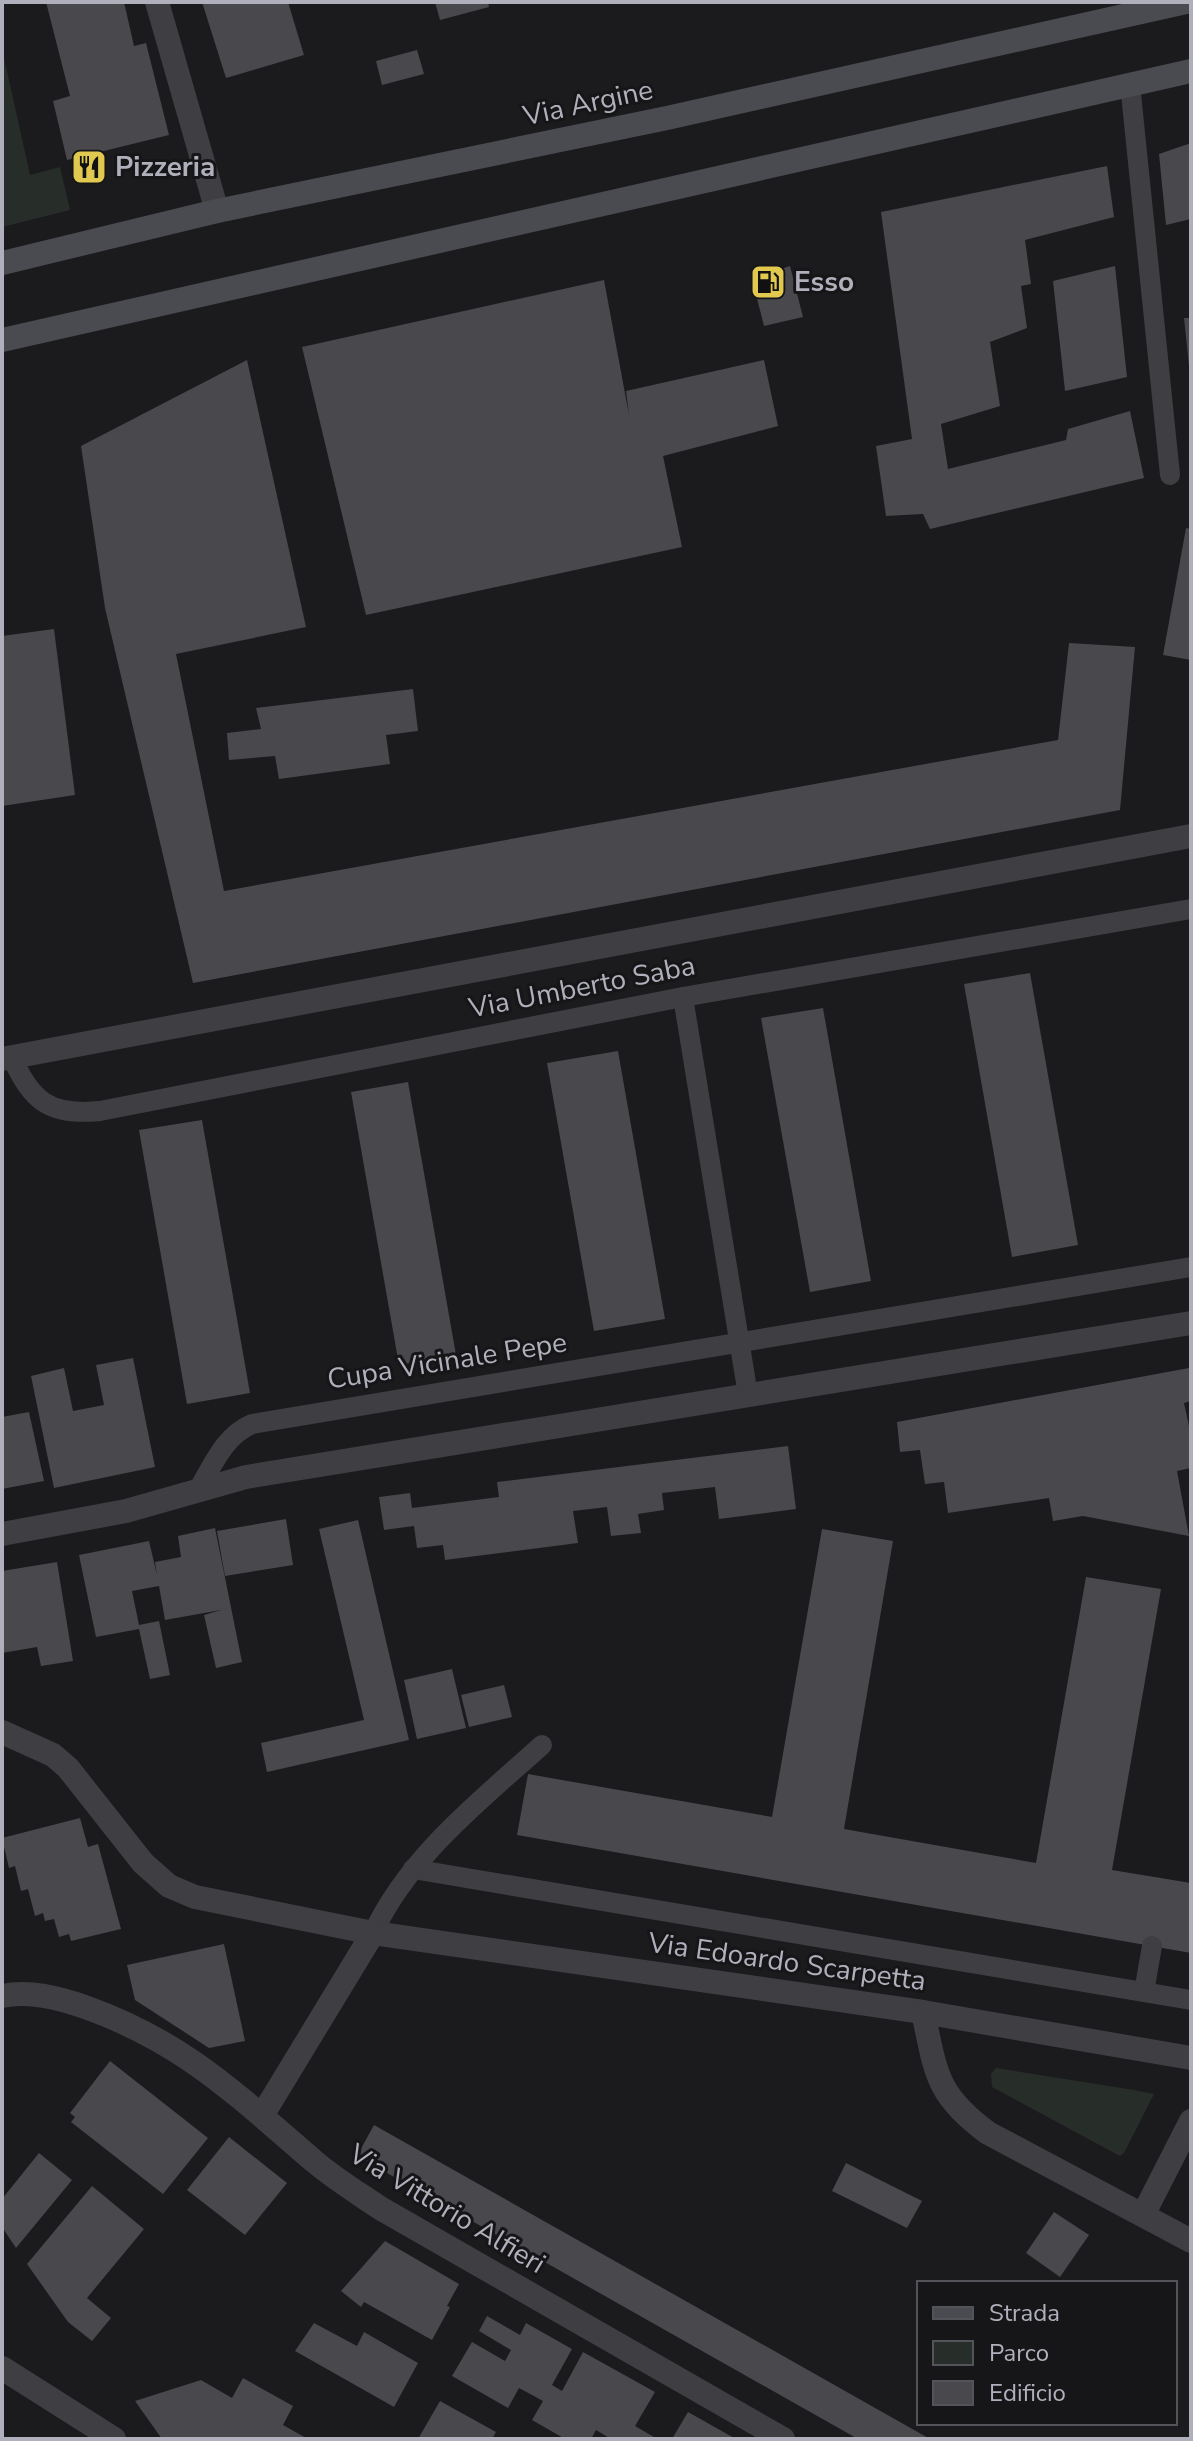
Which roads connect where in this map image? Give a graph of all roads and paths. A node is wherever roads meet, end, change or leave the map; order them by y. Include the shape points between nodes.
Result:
1 (157, 2) edge
2 (1186, 2) edge
3 (1191, 71) edge
4 (1130, 84) junction
5 (217, 211) junction
6 (2, 263) edge
7 (2, 340) edge
8 (1170, 475) dead end
9 (1191, 836) edge
10 (1191, 909) edge
11 (683, 997) junction
12 (7, 1058) edge
13 (1191, 1267) edge
14 (1191, 1323) edge
15 (739, 1343) junction
16 (748, 1395) junction
17 (198, 1490) junction
18 (2, 1534) edge
19 (2, 1732) edge
20 (542, 1745) dead end
21 (413, 1869) junction
22 (373, 1933) junction
23 (1152, 1946) dead end
24 (1144, 1992) junction
25 (2, 1996) edge
26 (1191, 2000) edge
27 (923, 2012) junction
28 (1191, 2058) edge
29 (263, 2114) junction
30 (1191, 2121) edge
31 (1143, 2215) junction
32 (1191, 2241) edge
33 (2, 2368) edge
34 (114, 2439) edge
35 (783, 2439) edge

1 - 5 street
2 - 5 street, Via Argine
3 - 4 street
4 - 7 street
4 - 8 lane
5 - 6 street, Via Argine
9 - 12 street, Via Umberto Saba
10 - 11 lane, Via Umberto Saba
11 - 12 lane, Via Umberto Saba via 75,1113 31,1094
11 - 15 lane
13 - 15 lane, Cupa Vicinale Pepe
14 - 16 street
15 - 16 lane
15 - 17 lane, Cupa Vicinale Pepe via 252,1424 229,1439
16 - 17 street via 246,1477
17 - 18 street via 126,1511
19 - 22 street, Via Edoardo Scarpetta via 53,1755 68,1768 143,1863 169,1886 195,1897
20 - 21 lane
21 - 22 lane
21 - 24 lane, Via Edoardo Scarpetta
22 - 27 street, Via Edoardo Scarpetta
22 - 29 street
23 - 24 lane
24 - 26 lane, Via Edoardo Scarpetta
25 - 29 street, Via Vittorio Alfieri via 34,1994 69,2001 137,2027 198,2063
27 - 28 street, Via Edoardo Scarpetta
27 - 31 street via 938,2079 967,2117
29 - 35 street, Via Vittorio Alfieri via 318,2164 380,2208
30 - 31 street
31 - 32 street
33 - 34 street

